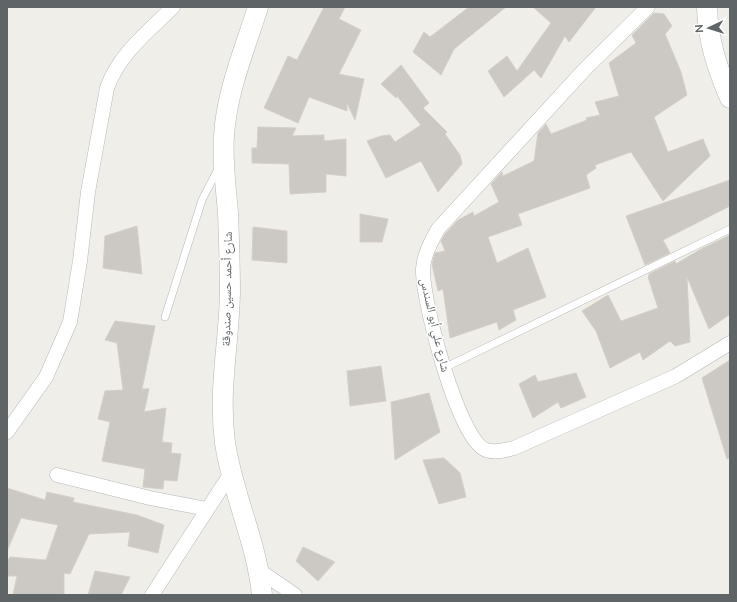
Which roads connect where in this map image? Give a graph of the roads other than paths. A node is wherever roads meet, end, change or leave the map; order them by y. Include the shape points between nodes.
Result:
1 (173, 7) edge
2 (258, 7) edge
3 (648, 7) edge
4 (707, 7) edge
5 (730, 98) edge
6 (223, 160) junction
7 (730, 229) edge
8 (165, 317) dead end
9 (730, 343) edge
10 (444, 368) junction
11 (7, 432) edge
12 (230, 472) junction
13 (57, 475) dead end
14 (207, 509) junction
15 (260, 571) junction
16 (152, 595) edge
17 (262, 595) edge
18 (295, 595) edge

1 - 11 street via 128,52 112,74 106,88 70,322 46,377
2 - 6 main road, شارع أحمد حسين صندوقة via 230,94
3 - 10 street, شارع علي أبو السندس via 585,70 435,234 424,261 424,286
4 - 5 main road via 707,26 712,50
6 - 8 lane via 202,200
6 - 12 main road, شارع أحمد حسين صندوقة via 229,234 230,292 222,417
7 - 10 lane
9 - 10 street, شارع علي أبو السندس via 676,376 514,448 498,451 483,448 473,439 461,415
12 - 14 street
12 - 15 main road, شارع أحمد حسين صندوقة
13 - 14 street
14 - 16 street
15 - 17 main road, شارع أحمد حسين صندوقة
15 - 18 street

